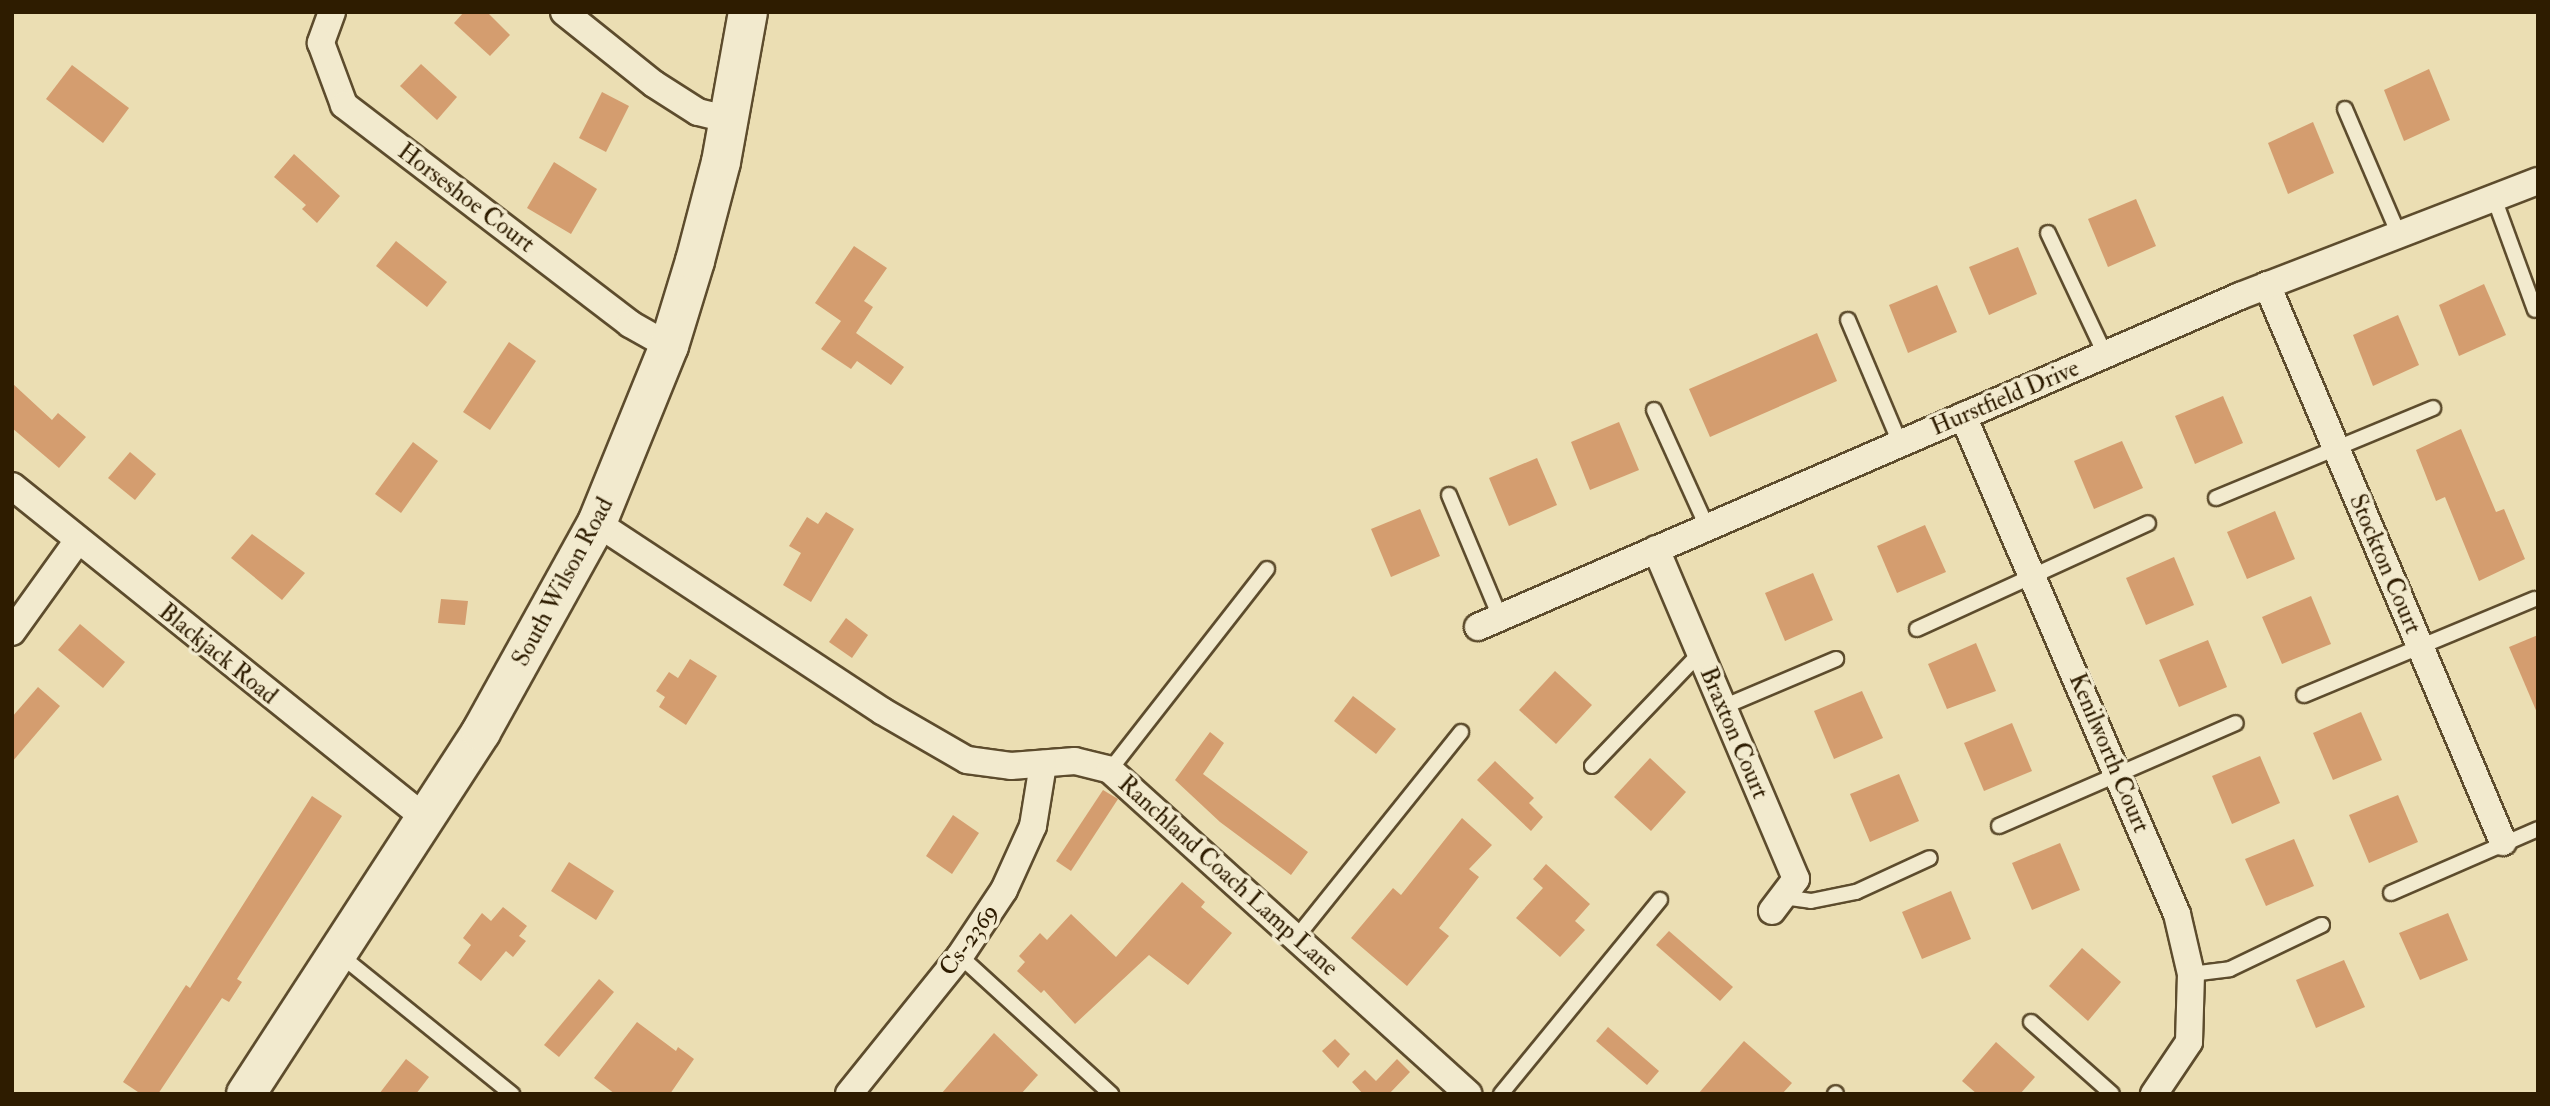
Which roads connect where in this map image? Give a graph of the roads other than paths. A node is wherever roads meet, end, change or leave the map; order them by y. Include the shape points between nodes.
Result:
1 (332, 12) edge
2 (564, 12) edge
3 (748, 12) edge
4 (2345, 109) dead end
5 (730, 120) junction
6 (2536, 186) edge
7 (2494, 198) junction
8 (2048, 233) dead end
9 (2399, 235) junction
10 (2267, 285) junction
11 (2535, 310) dead end
12 (1848, 320) dead end
13 (669, 346) junction
14 (2105, 354) junction
15 (2433, 408) dead end
16 (1654, 410) dead end
17 (1963, 416) junction
18 (1900, 443) junction
19 (2335, 447) junction
20 (12, 486) edge
21 (1449, 495) dead end
22 (2216, 498) dead end
23 (597, 523) junction
24 (2148, 523) dead end
25 (1707, 527) junction
26 (78, 540) junction
27 (1656, 550) junction
28 (1267, 569) dead end
29 (2033, 577) junction
30 (2535, 599) dead end
31 (1489, 622) joint
32 (1917, 629) dead end
33 (12, 632) edge
34 (2420, 647) junction
35 (1700, 653) junction
36 (1836, 659) dead end
37 (2304, 695) dead end
38 (1723, 707) junction
39 (2236, 723) dead end
40 (1461, 732) dead end
41 (1043, 764) junction
42 (1592, 766) dead end
43 (1110, 770) junction
44 (2117, 771) junction
45 (425, 818) junction
46 (1999, 826) dead end
47 (2538, 829) edge
48 (2503, 842) junction
49 (1930, 858) dead end
50 (2391, 893) dead end
51 (1660, 900) dead end
52 (1777, 904) joint
53 (2322, 925) dead end
54 (1296, 937) junction
55 (339, 954) junction
56 (960, 956) junction
57 (2191, 974) junction
58 (2031, 1022) dead end
59 (246, 1094) edge
60 (512, 1094) edge
61 (849, 1094) edge
62 (1111, 1094) edge
63 (1468, 1094) edge
64 (1501, 1094) edge
65 (2112, 1094) edge
66 (2154, 1094) edge

1 - 13 street, Horseshoe Court via 321,43 344,105 630,324
2 - 5 street via 654,84 698,112
3 - 5 main road, South Wilson Road
4 - 9 lane
5 - 13 main road, South Wilson Road
6 - 7 street, Hurstfield Drive
7 - 9 street, Hurstfield Drive
7 - 11 lane
8 - 14 lane
9 - 10 street, Hurstfield Drive
10 - 14 street, Hurstfield Drive
10 - 19 street, Stockton Court
12 - 18 lane
13 - 23 main road, South Wilson Road
14 - 17 street, Hurstfield Drive
15 - 19 lane
16 - 25 lane
17 - 18 street, Hurstfield Drive
17 - 29 street, Kenilworth Court
18 - 25 street, Hurstfield Drive
19 - 22 lane
19 - 34 street, Stockton Court
20 - 26 street, Blackjack Road
21 - 31 lane
23 - 41 street, Ranchland Coach Lamp Lane via 882,711 967,760
23 - 45 main road, South Wilson Road via 523,659
24 - 29 lane
25 - 27 street, Hurstfield Drive
26 - 33 street
26 - 45 street, Blackjack Road
27 - 31 street, Hurstfield Drive
27 - 35 street, Braxton Court
28 - 43 lane
29 - 32 lane
29 - 44 street, Kenilworth Court
30 - 34 lane
34 - 37 lane
34 - 48 street, Stockton Court
35 - 38 street, Braxton Court
35 - 42 lane
36 - 38 lane
38 - 52 street, Braxton Court via 1796,879
39 - 44 lane
40 - 54 lane
41 - 43 street, Ranchland Coach Lamp Lane via 1074,761
41 - 56 street, Cs-2369 via 1037,809 1022,853 1004,890
43 - 54 street, Ranchland Coach Lamp Lane
44 - 46 lane
44 - 57 street, Kenilworth Court via 2177,914
45 - 55 main road, South Wilson Road
47 - 48 lane
48 - 50 lane
49 - 52 lane via 1856,892
51 - 64 lane
53 - 57 lane via 2230,969
54 - 63 street, Ranchland Coach Lamp Lane
55 - 59 main road, South Wilson Road
55 - 60 lane
56 - 61 street, Cs-2369
56 - 62 lane
57 - 66 street, Kenilworth Court via 2189,1042
58 - 65 lane

